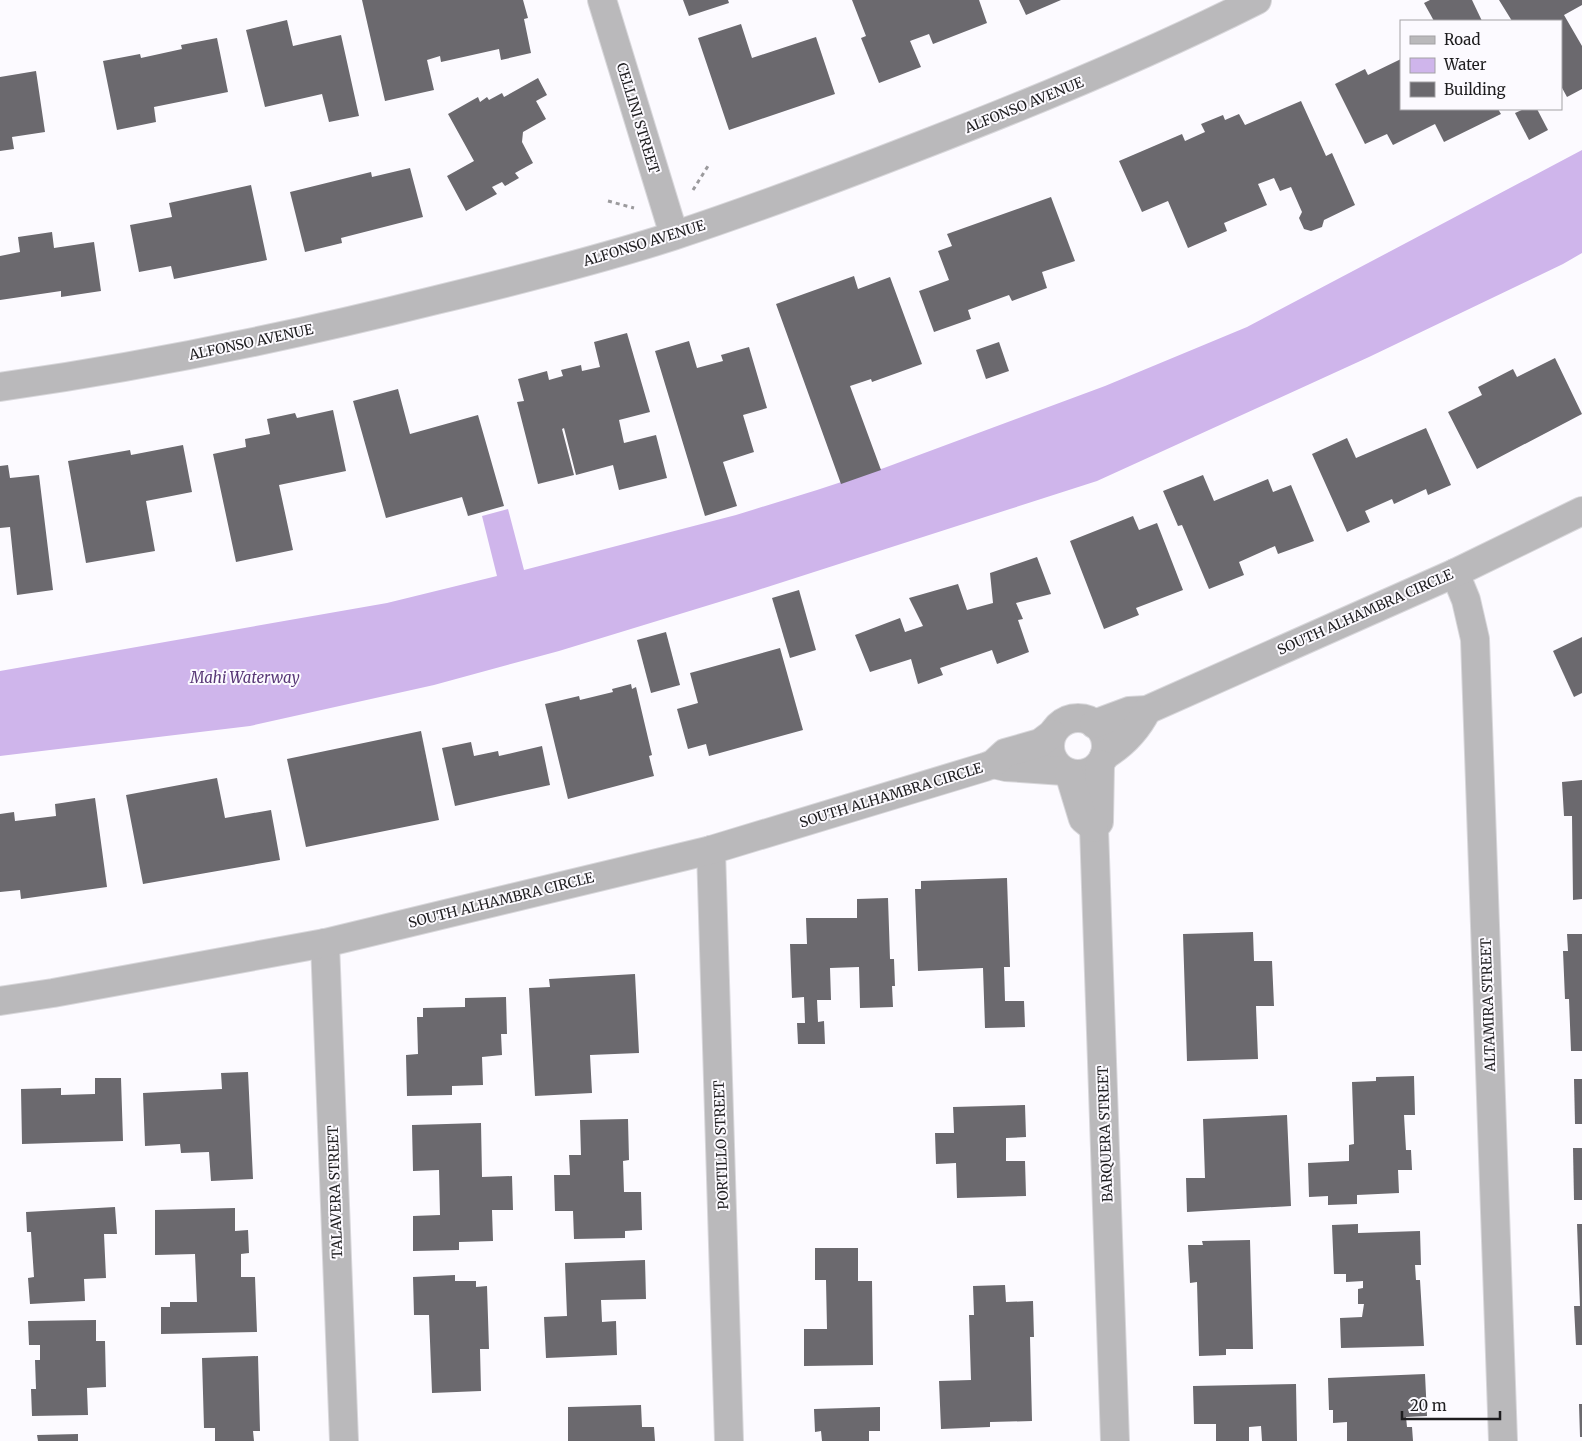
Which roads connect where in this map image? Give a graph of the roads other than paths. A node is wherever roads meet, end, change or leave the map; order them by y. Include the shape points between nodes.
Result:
1 (602, 0) edge
2 (1257, 0) edge
3 (674, 235) junction
4 (0, 387) edge
5 (1582, 512) edge
6 (1455, 573) junction
7 (1147, 710) junction
8 (1094, 724) junction
9 (1052, 734) junction
10 (1102, 760) junction
11 (993, 764) junction
12 (1066, 772) junction
13 (1094, 828) junction
14 (711, 850) junction
15 (325, 942) junction
16 (0, 1001) edge
17 (344, 1441) edge
18 (729, 1441) edge
19 (1115, 1441) edge
20 (1503, 1441) edge

1 - 3 street, CELLINI STREET
2 - 3 street, ALFONSO AVENUE via 1129,62 1033,102 838,177
3 - 4 street, ALFONSO AVENUE via 547,272 333,325 149,364
5 - 6 street, SOUTH ALHAMBRA CIRCLE
6 - 7 street, SOUTH ALHAMBRA CIRCLE
6 - 20 street, ALTAMIRA STREET via 1475,639
7 - 8 street, SOUTH ALHAMBRA CIRCLE via 1129,711
7 - 10 street via 1138,728
8 - 9 street via 1081,718 1068,720
8 - 10 street via 1100,728 1106,742
9 - 11 street, SOUTH ALHAMBRA CIRCLE via 1040,743 1005,753
9 - 12 street via 1051,755
10 - 12 street via 1086,773
10 - 13 street, BARQUERA STREET via 1099,822
11 - 12 street, SOUTH ALHAMBRA CIRCLE via 1006,768
11 - 14 street, SOUTH ALHAMBRA CIRCLE
12 - 13 street via 1083,819
13 - 19 street, BARQUERA STREET
14 - 15 street, SOUTH ALHAMBRA CIRCLE
14 - 18 street, PORTILLO STREET
15 - 16 street, SOUTH ALHAMBRA CIRCLE
15 - 17 street, TALAVERA STREET

